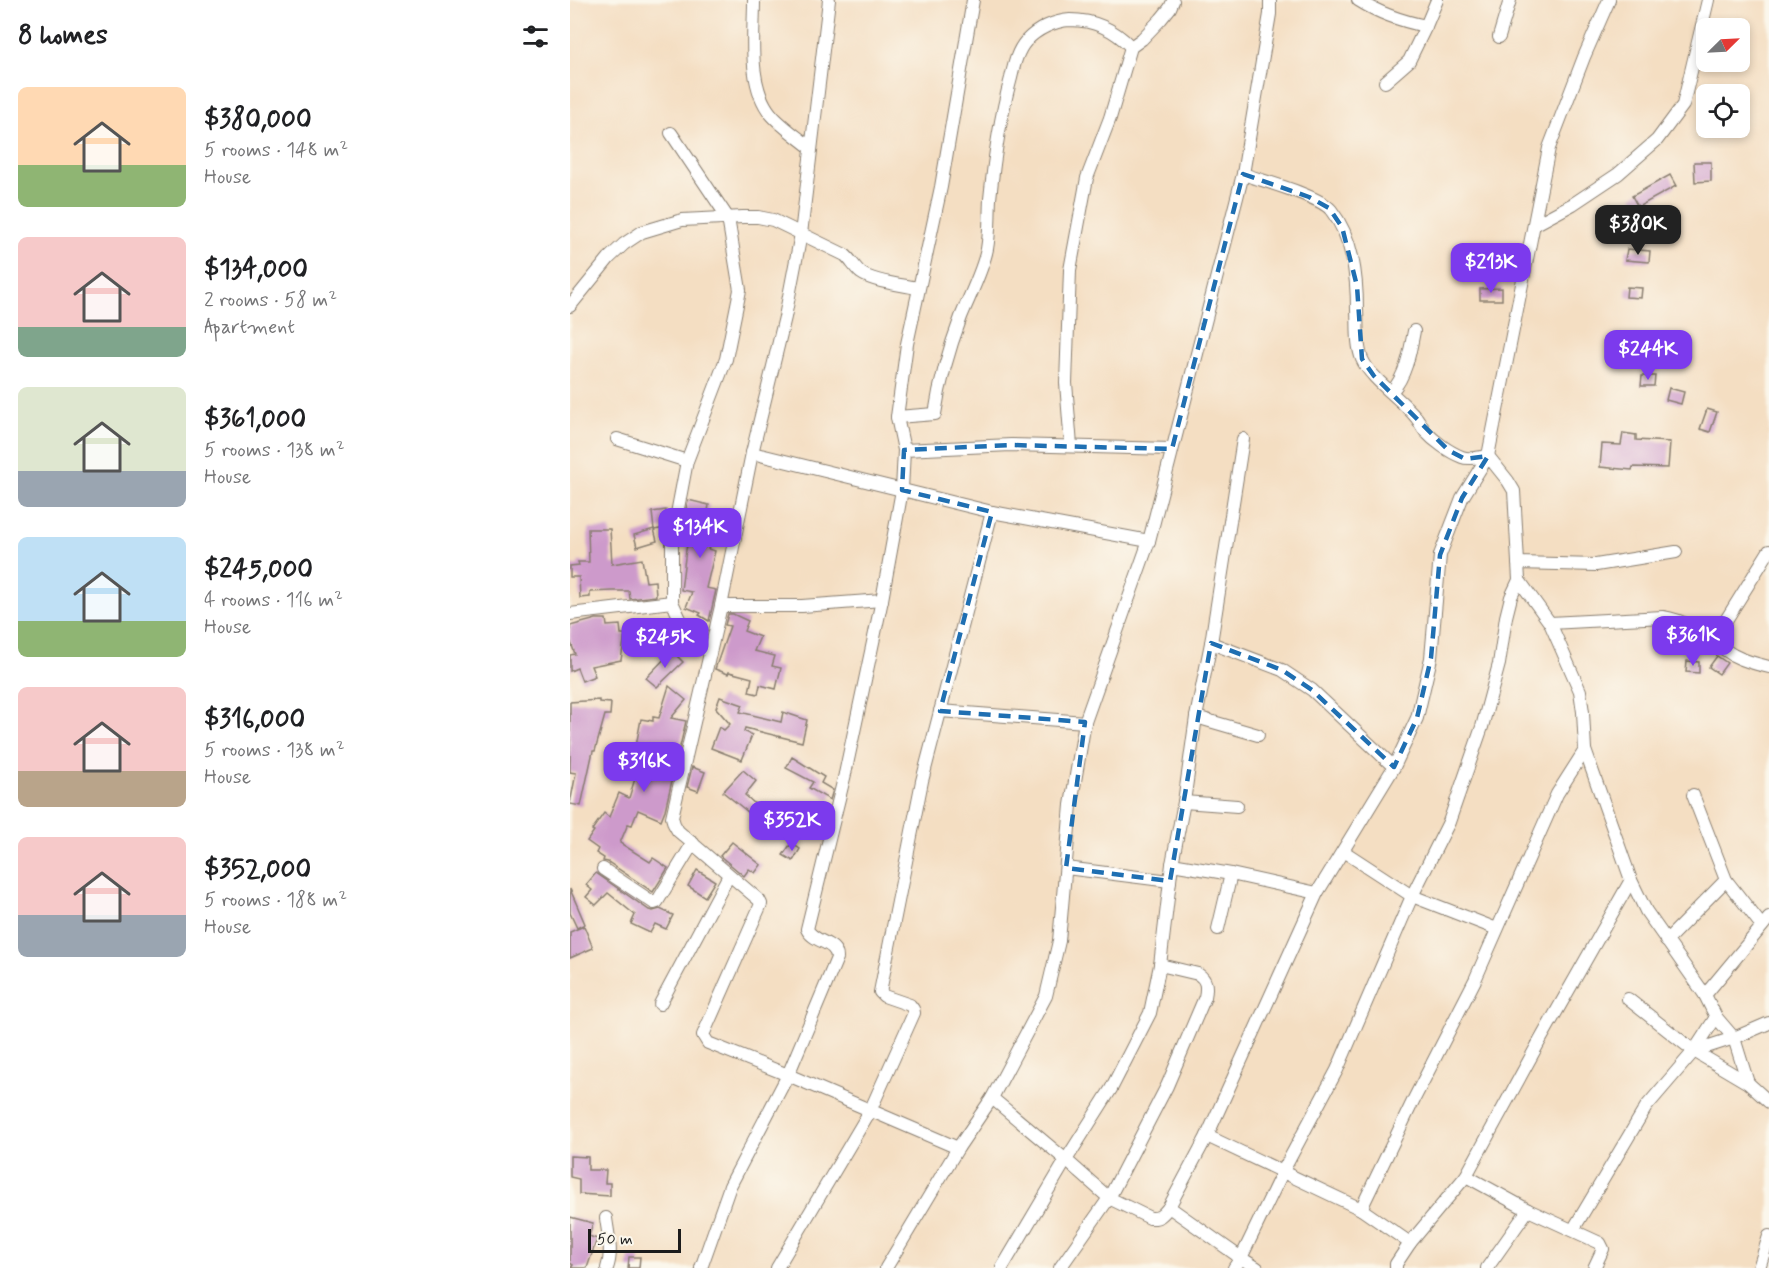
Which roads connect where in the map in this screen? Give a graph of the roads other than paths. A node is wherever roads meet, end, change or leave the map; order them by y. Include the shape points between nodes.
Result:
1 (754, 0) edge
2 (829, 0) edge
3 (974, 0) edge
4 (1270, 0) edge
5 (1358, 0) edge
6 (1437, 0) edge
7 (1510, 0) edge
8 (1609, 0) edge
9 (1708, 0) edge
10 (1173, 1) edge
11 (1426, 26) junction
12 (1499, 37) dead end
13 (1131, 47) junction
14 (1385, 82) dead end
15 (671, 133) dead end
16 (811, 148) junction
17 (1244, 174) junction
18 (728, 218) junction
19 (1534, 225) junction
20 (801, 234) junction
21 (918, 288) junction
22 (570, 306) edge
23 (1414, 331) dead end
24 (1392, 391) junction
25 (897, 417) junction
26 (617, 439) dead end
27 (1243, 439) dead end
28 (1071, 446) junction
29 (1172, 448) junction
30 (904, 450) junction
31 (752, 453) junction
32 (1488, 456) junction
33 (687, 461) junction
34 (902, 490) junction
35 (992, 512) junction
36 (1149, 541) junction
37 (1676, 552) dead end
38 (1767, 557) edge
39 (1518, 563) junction
40 (1519, 580) junction
41 (882, 600) junction
42 (672, 602) junction
43 (721, 606) junction
44 (570, 614) edge
45 (1550, 623) junction
46 (1713, 641) junction
47 (1211, 644) junction
48 (710, 653) junction
49 (1769, 667) edge
50 (940, 711) junction
51 (1196, 717) junction
52 (1085, 722) junction
53 (1258, 735) dead end
54 (1585, 750) junction
55 (1394, 767) junction
56 (1692, 795) dead end
57 (1184, 802) junction
58 (1237, 806) dead end
59 (693, 843) junction
60 (1343, 851) junction
61 (1172, 864) junction
62 (1066, 868) junction
63 (603, 869) dead end
64 (1231, 874) junction
65 (729, 875) junction
66 (1632, 880) junction
67 (1726, 880) junction
68 (1170, 881) junction
69 (1317, 893) junction
70 (1412, 896) junction
71 (1766, 922) edge
72 (1218, 929) dead end
73 (1497, 929) junction
74 (1666, 940) junction
75 (1160, 965) junction
76 (1706, 995) junction
77 (1628, 999) dead end
78 (660, 1004) dead end
79 (1716, 1017) junction
80 (1769, 1023) edge
81 (1734, 1038) junction
82 (1694, 1051) junction
83 (788, 1075) junction
84 (1748, 1083) junction
85 (992, 1098) junction
86 (1769, 1102) edge
87 (870, 1110) junction
88 (1207, 1136) junction
89 (958, 1148) junction
90 (1066, 1160) junction
91 (1283, 1171) junction
92 (1466, 1176) junction
93 (1109, 1198) junction
94 (1169, 1207) junction
95 (1361, 1209) junction
96 (1528, 1210) junction
97 (606, 1218) dead end
98 (1573, 1230) junction
99 (1769, 1236) edge
100 (1410, 1244) junction
101 (1237, 1263) edge
102 (607, 1268) edge
103 (701, 1268) edge
104 (777, 1268) edge
105 (886, 1268) edge
106 (1002, 1268) edge
107 (1060, 1268) edge
108 (1257, 1268) edge
109 (1396, 1268) edge
110 (1487, 1268) edge
111 (1594, 1268) edge
112 (1759, 1268) edge

1 - 16 street via 755,70 760,96 772,115
2 - 16 street
3 - 21 street via 941,188
4 - 17 street
5 - 11 street via 1385,15
6 - 11 street
7 - 12 street
8 - 19 street via 1549,148
9 - 19 street via 1683,105 1657,140 1618,174
10 - 13 street via 1161,19
11 - 14 street via 1409,61
13 - 25 street via 1108,28 1076,20 1051,25 1025,41 1018,53 999,126 987,249 943,368 934,414
13 - 28 street via 1087,178 1070,270 1066,383
15 - 18 street
16 - 20 street
17 - 24 street via 1309,197 1329,208 1342,227 1357,286 1362,359
17 - 29 street
18 - 20 street via 773,220
18 - 22 street via 682,220 642,232 609,258
18 - 33 street via 740,290 726,358
19 - 32 street
20 - 21 street via 845,255 871,278
20 - 31 street
21 - 25 street
23 - 24 street via 1405,367
24 - 32 street via 1425,431 1448,450 1465,459
25 - 30 street
26 - 33 street
27 - 47 street
28 - 29 street
28 - 30 street
29 - 36 street
30 - 34 street
31 - 34 street
31 - 43 street
32 - 39 street via 1514,491
32 - 55 street via 1462,498 1440,555 1431,658 1417,718
33 - 42 street via 672,540
34 - 35 street
34 - 41 street
35 - 36 street
35 - 50 street
36 - 52 street
37 - 39 street via 1596,565
38 - 46 street
39 - 40 street
40 - 45 street
40 - 70 street via 1511,597 1482,727 1449,822
41 - 43 street via 802,606
41 - 83 street via 807,929 811,936 834,948 837,957
42 - 44 street
42 - 48 street via 683,625
43 - 48 street
45 - 46 street via 1663,617 1688,624
45 - 54 street via 1580,691
46 - 49 street via 1745,661
47 - 51 street
47 - 55 street via 1282,670 1312,690
48 - 59 street via 672,817 678,831
50 - 52 street
50 - 87 street via 879,992 910,1005 914,1013
51 - 53 street
51 - 57 street
52 - 62 street via 1071,805
54 - 66 street
54 - 73 street via 1557,794
55 - 60 street
56 - 67 street
57 - 58 street
57 - 61 street
59 - 63 street via 654,903
59 - 65 street
60 - 69 street
60 - 70 street
61 - 64 street
61 - 68 street
62 - 68 street
62 - 85 street via 1059,941 1046,996
64 - 69 street
64 - 72 street
65 - 78 street
65 - 83 street via 759,900 760,908 703,1035 708,1043
66 - 74 street via 1646,911
66 - 92 street
67 - 71 street
67 - 74 street
68 - 75 street
69 - 88 street
70 - 73 street
70 - 91 street via 1336,1070
71 - 76 street
73 - 95 street
74 - 76 street
75 - 90 street via 1150,1013 1111,1089
75 - 93 street via 1202,976 1207,987 1205,997 1167,1086
76 - 79 street
77 - 82 street
79 - 81 street
79 - 82 street
80 - 81 street
81 - 82 street
81 - 84 street
82 - 84 street
82 - 98 street via 1646,1107
83 - 87 street
83 - 103 street via 730,1186
84 - 86 street
85 - 89 street
85 - 90 street
87 - 89 street
87 - 104 street
88 - 91 street
88 - 94 street
89 - 105 street
90 - 93 street
90 - 106 street
91 - 95 street
91 - 101 street
92 - 96 street
92 - 100 street
93 - 94 street via 1149,1218 1157,1218
93 - 107 street
94 - 101 street
95 - 100 street
96 - 98 street
96 - 110 street
97 - 102 street via 610,1250
98 - 111 street via 1602,1246
99 - 112 street
100 - 109 street
101 - 108 street

